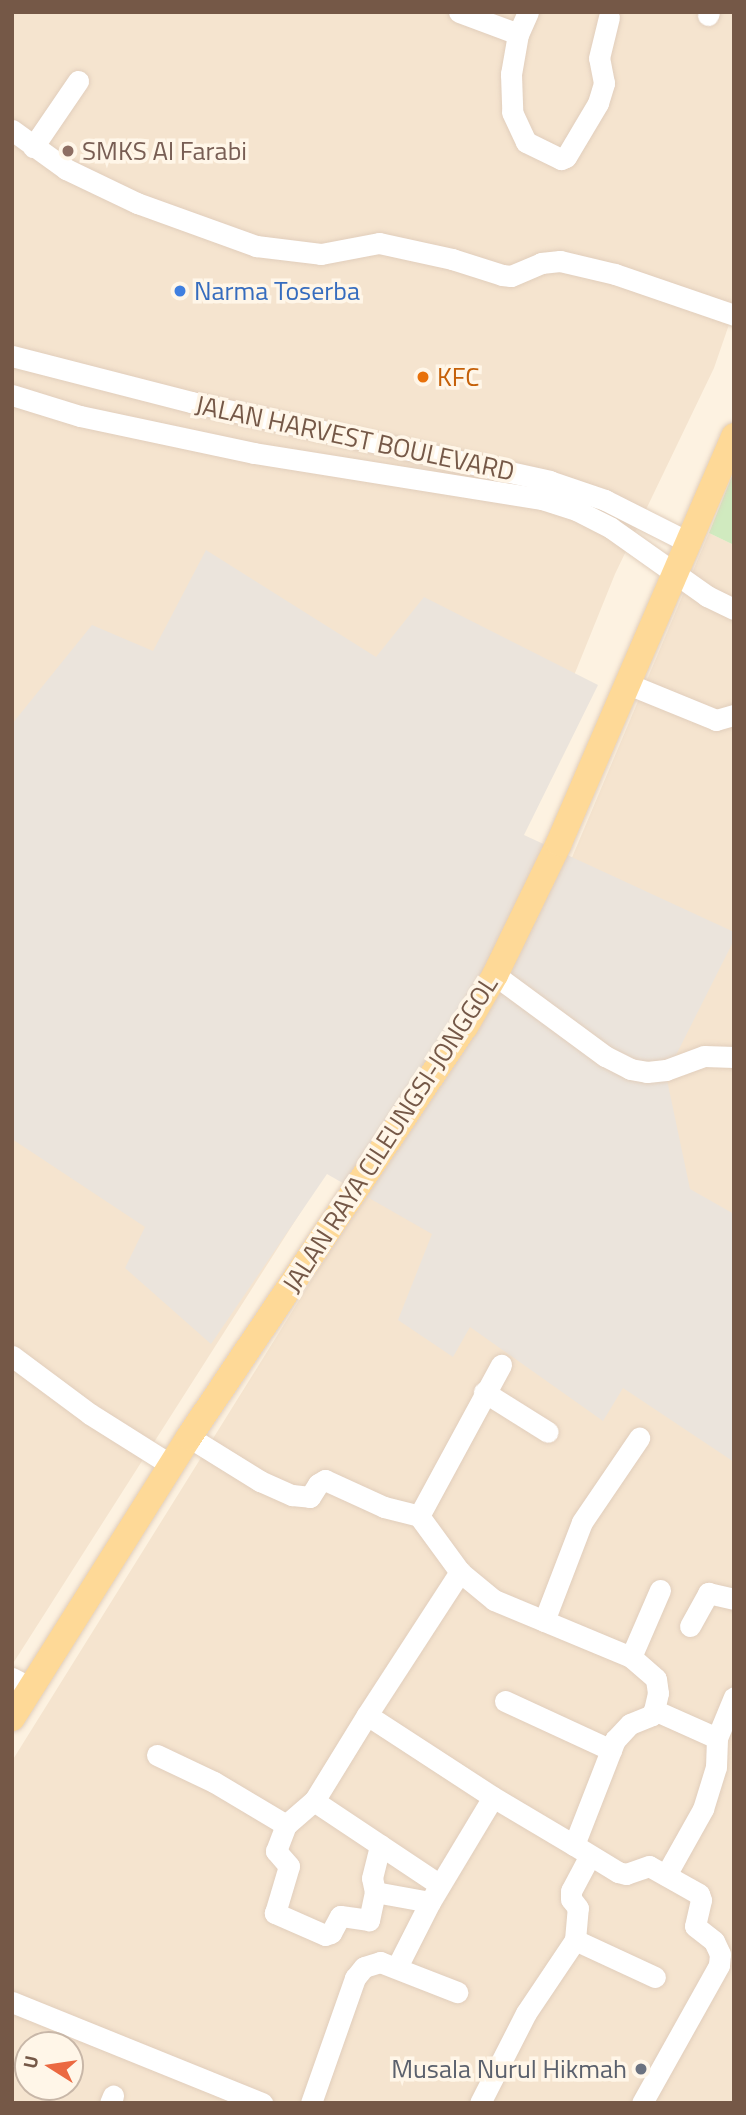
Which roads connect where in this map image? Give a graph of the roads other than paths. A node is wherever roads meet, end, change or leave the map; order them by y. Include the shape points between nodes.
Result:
1 (459, 12) edge
2 (528, 12) edge
3 (609, 17) dead end
4 (518, 34) junction
5 (78, 81) dead end
6 (12, 130) edge
7 (33, 147) junction
8 (734, 315) edge
9 (12, 356) edge
10 (12, 395) edge
11 (278, 421) junction
12 (734, 436) edge
13 (272, 456) junction
14 (690, 542) junction
15 (676, 575) junction
16 (734, 609) edge
17 (628, 684) junction
18 (734, 716) edge
19 (495, 975) junction
20 (734, 1057) edge
21 (12, 1356) edge
22 (501, 1365) dead end
23 (484, 1392) junction
24 (548, 1432) dead end
25 (189, 1437) junction
26 (639, 1438) dead end
27 (171, 1465) junction
28 (419, 1516) junction
29 (460, 1572) junction
30 (660, 1590) dead end
31 (734, 1599) edge
32 (544, 1621) junction
33 (690, 1626) dead end
34 (631, 1657) junction
35 (22, 1683) edge
36 (734, 1697) edge
37 (505, 1701) dead end
38 (654, 1710) junction
39 (367, 1715) junction
40 (12, 1718) edge
41 (717, 1738) junction
42 (611, 1750) junction
43 (157, 1755) dead end
44 (493, 1797) junction
45 (314, 1801) junction
46 (286, 1825) junction
47 (380, 1844) junction
48 (581, 1851) junction
49 (666, 1875) junction
50 (375, 1892) junction
51 (435, 1894) junction
52 (575, 1940) junction
53 (397, 1968) junction
54 (655, 1977) dead end
55 (457, 1992) dead end
56 (12, 2002) edge
57 (262, 2103) edge
58 (311, 2103) edge
59 (480, 2103) edge
60 (642, 2103) edge

1 - 4 street
2 - 4 street
3 - 4 street via 599,58 604,83 598,103 561,159 526,142 515,125 510,98
5 - 7 street
6 - 7 street
7 - 8 street via 66,169 137,203 256,246 321,254 379,243 512,276 541,263 560,261 615,274
9 - 11 street, JALAN HARVEST BOULEVARD
10 - 13 street, JALAN HARVEST BOULEVARD via 80,416
11 - 13 street
11 - 14 street, JALAN HARVEST BOULEVARD via 549,481 605,500
12 - 14 main road, JALAN RAYA CILEUNGSI-JONGGOL
13 - 15 street, JALAN HARVEST BOULEVARD via 542,499 611,528
14 - 15 main road, JALAN RAYA CILEUNGSI-JONGGOL
15 - 16 street, JALAN HARVEST BOULEVARD
15 - 17 main road, JALAN RAYA CILEUNGSI-JONGGOL
17 - 18 street via 716,720
17 - 19 main road, JALAN RAYA CILEUNGSI-JONGGOL
19 - 20 street via 630,1069 666,1070 704,1056
19 - 25 main road, JALAN RAYA CILEUNGSI-JONGGOL via 465,1027
21 - 27 street via 90,1414
22 - 23 street
23 - 24 street
23 - 28 street
25 - 27 main road, JALAN RAYA CILEUNGSI-JONGGOL
25 - 28 street via 260,1481 292,1495 310,1497 325,1480 384,1507
26 - 32 street via 582,1522
27 - 35 main road, JALAN RAYA CILEUNGSI-JONGGOL
28 - 29 street
29 - 32 street via 494,1600
29 - 39 street
30 - 34 street
31 - 33 street via 708,1592
32 - 34 street
34 - 38 street via 656,1679
35 - 40 main road, JALAN RAYA CILEUNGSI-JONGGOL
36 - 41 street
37 - 42 street
38 - 41 street
38 - 42 street via 630,1724
39 - 44 street
39 - 45 street
41 - 49 street via 716,1767 702,1809
42 - 48 street
43 - 46 street
44 - 48 street
44 - 51 street
45 - 46 street
45 - 47 street
46 - 50 street via 276,1851 289,1866 276,1915 328,1935 340,1916 369,1920
47 - 50 street via 372,1878
47 - 51 street
48 - 49 street via 624,1874 646,1866
48 - 52 street via 571,1891 578,1908
49 - 60 street via 699,1894 695,1926 714,1941 719,1965
50 - 51 street
51 - 53 street
52 - 54 street
52 - 59 street via 526,2012
53 - 55 street
53 - 58 street via 372,1963 355,1978
56 - 57 street

